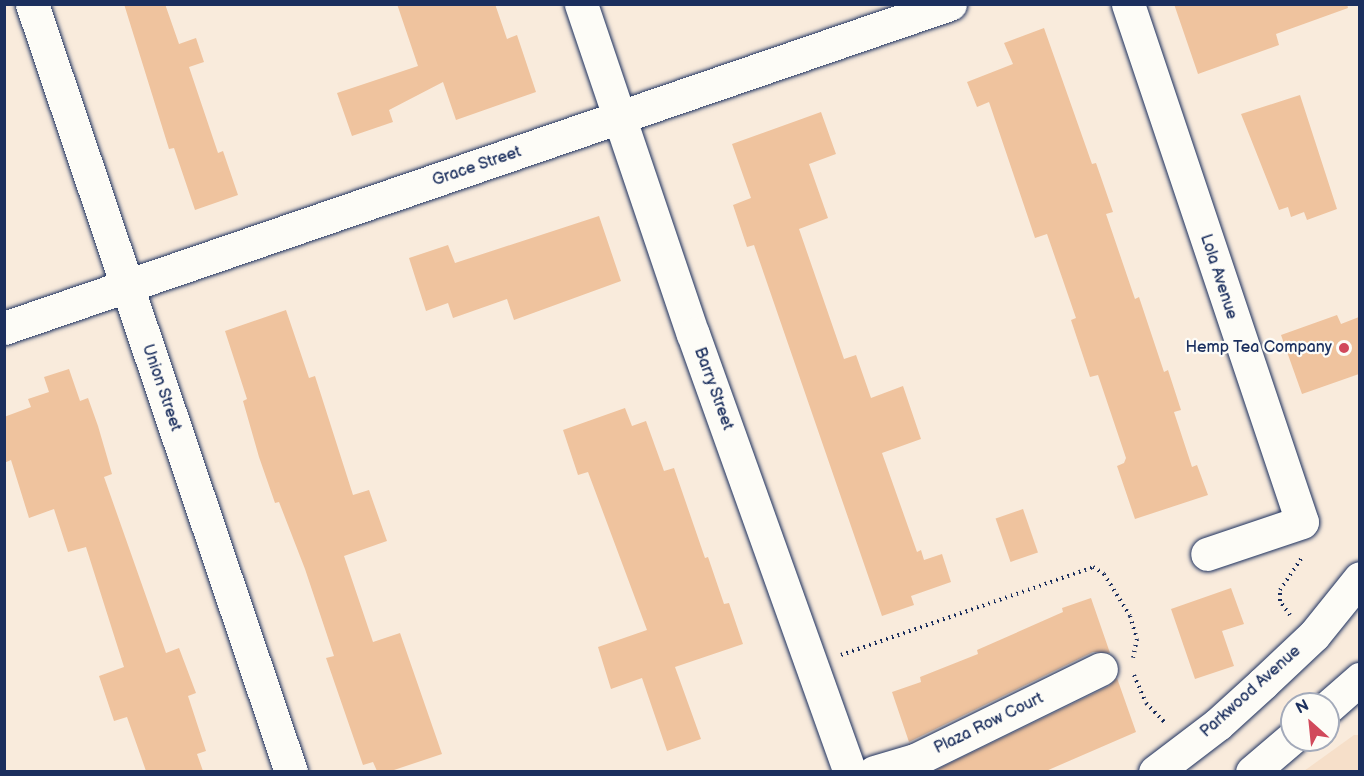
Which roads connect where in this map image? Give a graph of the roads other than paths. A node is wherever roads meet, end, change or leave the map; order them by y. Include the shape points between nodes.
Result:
1 (32, 4) edge
2 (581, 4) edge
3 (950, 4) edge
4 (1128, 4) edge
5 (621, 118) junction
6 (127, 287) junction
7 (4, 328) edge
8 (1207, 554) dead end
9 (1359, 578) edge
10 (1353, 610) edge
11 (1101, 669) dead end
12 (1359, 680) edge
13 (1340, 697) edge
14 (1280, 748) edge
15 (291, 771) edge
16 (850, 771) edge
17 (874, 771) edge
18 (1155, 771) edge
19 (1252, 771) edge

1 - 6 street, Union Street
2 - 5 street, Barry Street
3 - 5 street, Grace Street
4 - 8 street, Lola Avenue via 1302,522
5 - 6 street, Grace Street
5 - 16 street, Barry Street via 700,353
6 - 7 street, Grace Street
6 - 15 street, Union Street
9 - 10 street, Parkwood Avenue
10 - 18 street, Parkwood Avenue via 1218,724
11 - 17 street, Plaza Row Court via 915,760
12 - 13 street
14 - 19 street

